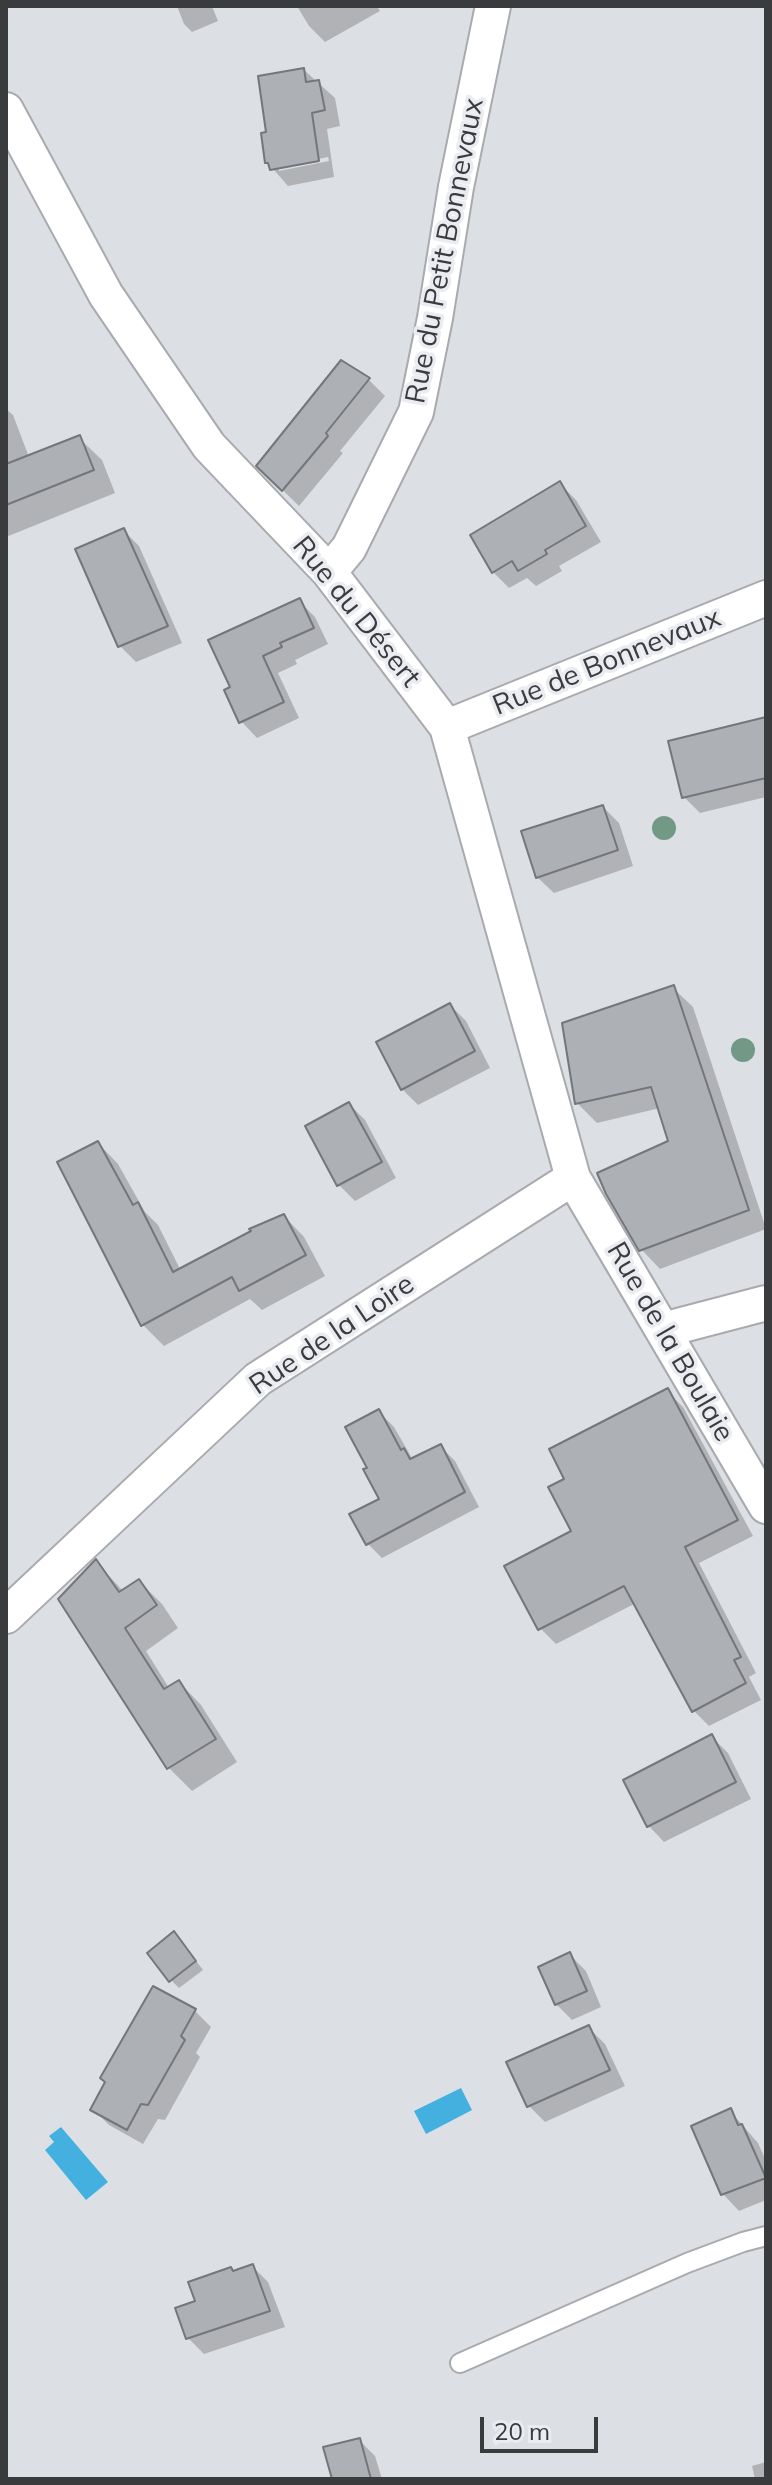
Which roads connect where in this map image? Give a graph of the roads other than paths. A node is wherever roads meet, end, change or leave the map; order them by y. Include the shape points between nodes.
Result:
1 (493, 6) edge
2 (6, 110) edge
3 (329, 572) junction
4 (766, 598) edge
5 (447, 727) junction
6 (573, 1178) junction
7 (766, 1303) edge
8 (663, 1330) junction
9 (766, 1506) edge
10 (6, 1616) edge
11 (766, 2236) edge
12 (460, 2363) dead end

1 - 3 street, Rue du Petit Bonnevaux via 416,412 349,548
2 - 3 street, Rue du Désert via 106,295 209,446
3 - 5 street, Rue du Désert
4 - 5 street, Rue de Bonnevaux
5 - 6 street, Rue du Désert
6 - 8 street, Rue de la Boulaie
6 - 10 street, Rue de la Loire via 258,1379
7 - 8 street
8 - 9 street, Rue de la Boulaie
11 - 12 lane via 687,2263

